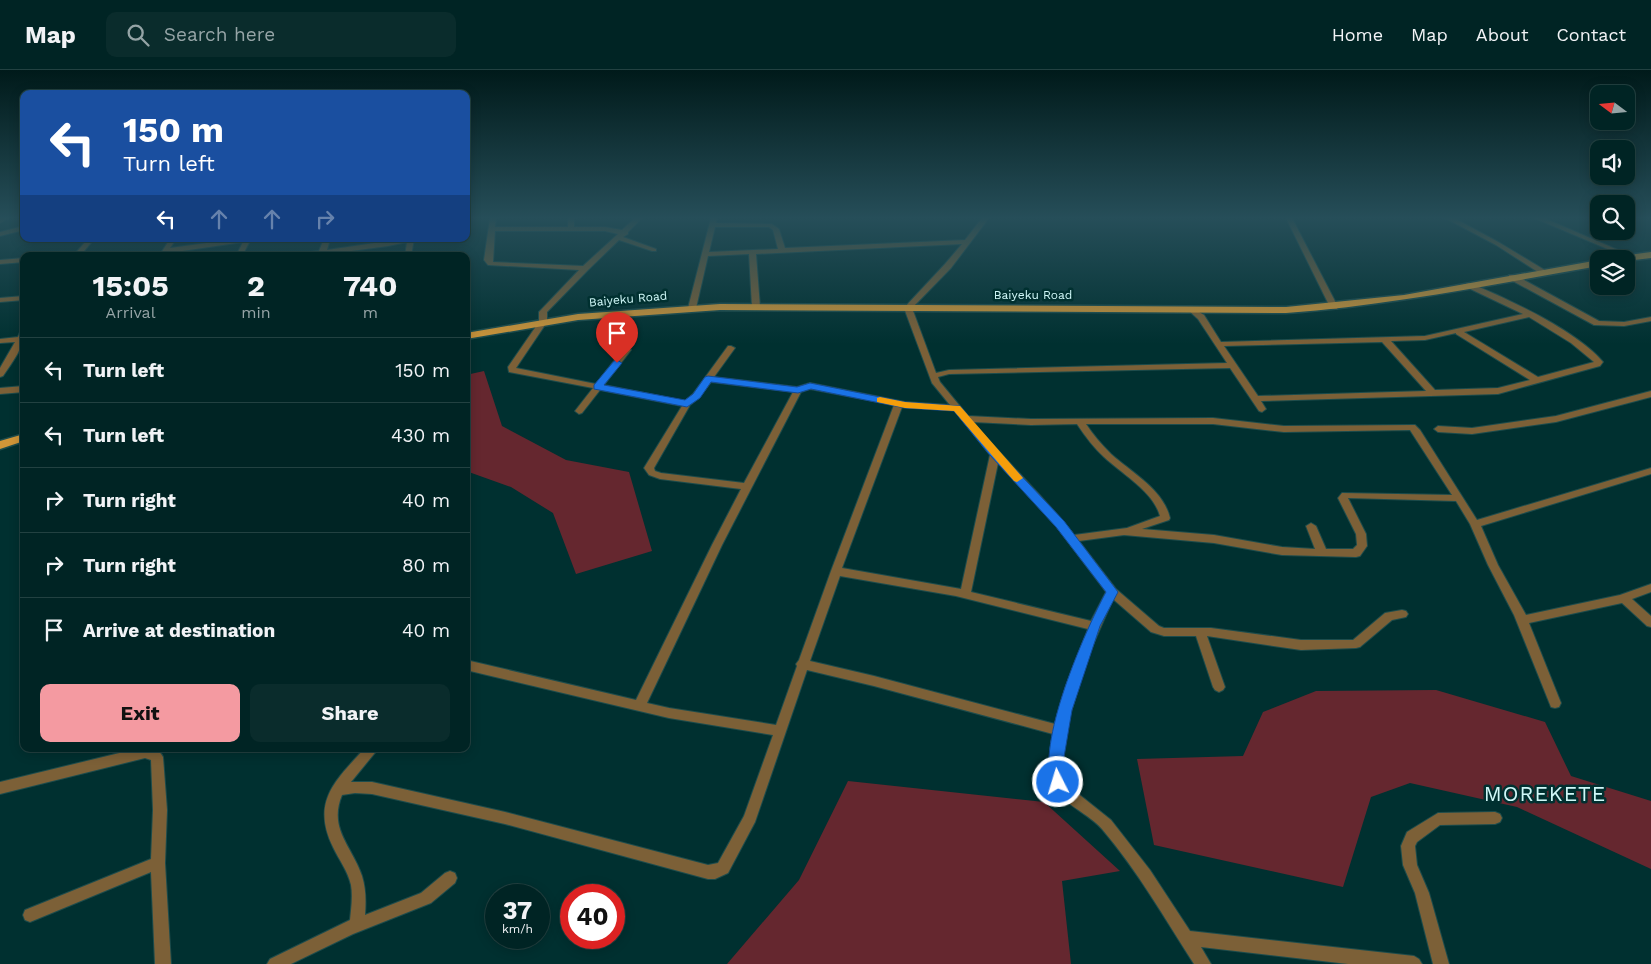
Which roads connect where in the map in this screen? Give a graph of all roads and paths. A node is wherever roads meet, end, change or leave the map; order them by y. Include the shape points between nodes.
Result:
1 (20, 260) edge
2 (488, 260) edge
3 (595, 260) edge
4 (704, 260) edge
5 (753, 260) edge
6 (950, 260) edge
7 (1310, 260) edge
8 (1524, 260) edge
9 (0, 262) edge
10 (1590, 264) edge
11 (585, 268) junction
12 (1544, 272) junction
13 (1512, 277) junction
14 (1478, 283) junction
15 (1466, 285) junction
16 (1484, 292) junction
17 (20, 298) edge
18 (0, 300) edge
19 (756, 307) junction
20 (1334, 307) junction
21 (692, 308) junction
22 (908, 308) junction
23 (1198, 312) junction
24 (1528, 315) junction
25 (1651, 319) edge
26 (543, 322) junction
27 (1459, 332) junction
28 (470, 335) edge
29 (20, 336) edge
30 (20, 339) edge
31 (1385, 340) junction
32 (0, 341) edge
33 (1218, 344) junction
34 (730, 348) dead end
35 (627, 350) dead end
36 (1232, 365) junction
37 (931, 371) junction
38 (0, 374) edge
39 (708, 379) junction
40 (1538, 381) junction
41 (597, 387) junction
42 (20, 389) edge
43 (798, 390) junction
44 (0, 391) edge
45 (1432, 392) junction
46 (1651, 394) edge
47 (1255, 399) junction
48 (687, 404) junction
49 (899, 404) junction
50 (957, 408) junction
51 (1262, 410) dead end
52 (579, 411) dead end
53 (965, 419) junction
54 (1080, 422) junction
55 (1438, 429) dead end
56 (20, 438) edge
57 (0, 445) edge
58 (995, 454) junction
59 (1651, 471) edge
60 (748, 487) junction
61 (1460, 498) junction
62 (1475, 524) junction
63 (1311, 526) dead end
64 (1124, 531) junction
65 (1071, 539) junction
66 (1322, 552) junction
67 (836, 571) junction
68 (1651, 588) edge
69 (1112, 592) junction
70 (965, 594) junction
71 (1624, 598) junction
72 (1402, 614) dead end
73 (1522, 620) junction
74 (1651, 622) edge
75 (1094, 626) junction
76 (1200, 632) junction
77 (802, 664) junction
78 (470, 665) edge
79 (1219, 687) dead end
80 (1555, 703) dead end
81 (639, 706) junction
82 (781, 731) junction
83 (1061, 731) junction
84 (370, 752) edge
85 (0, 788) edge
86 (338, 790) junction
87 (1495, 818) dead end
88 (158, 863) junction
89 (450, 878) dead end
90 (30, 915) dead end
91 (357, 925) junction
92 (1186, 938) junction
93 (163, 964) edge
94 (276, 964) edge
95 (1203, 964) edge
96 (1414, 964) edge
97 (1441, 964) edge

1 - 9 street
2 - 11 street via 493,266
3 - 11 street
4 - 21 street
5 - 19 street
6 - 22 street
7 - 20 street
8 - 12 street
10 - 12 main road, Baiyeku Road
11 - 26 street via 543,312
12 - 13 main road, Baiyeku Road
13 - 14 main road, Baiyeku Road
13 - 25 street via 1597,323 1624,324
14 - 15 main road, Baiyeku Road
14 - 16 street
15 - 16 street
15 - 20 main road, Baiyeku Road via 1375,303
16 - 24 street
17 - 18 street
19 - 21 main road, Baiyeku Road
19 - 22 main road, Baiyeku Road
20 - 23 main road, Baiyeku Road
21 - 26 main road, Baiyeku Road
22 - 23 main road, Baiyeku Road
22 - 37 street
23 - 33 street
24 - 27 street
24 - 40 street via 1599,362
26 - 28 main road, Baiyeku Road
26 - 41 street via 512,370
27 - 31 street via 1431,338
27 - 40 street
29 - 32 street
30 - 38 street
31 - 33 street
31 - 45 street
33 - 36 street
34 - 39 street
35 - 41 street
36 - 37 street
36 - 47 street
37 - 50 street via 936,383
39 - 43 street
39 - 48 street
40 - 45 street via 1498,391
41 - 48 street
41 - 52 street
42 - 44 street
43 - 49 street via 810,386
43 - 60 street
45 - 47 street
46 - 55 street via 1556,419 1472,432
47 - 51 street
48 - 60 street via 648,468 660,476
49 - 50 street
49 - 67 street
50 - 53 street
53 - 54 street
53 - 58 street
54 - 61 street via 1213,422 1284,429 1412,427
54 - 64 street via 1101,449 1163,507 1164,518
56 - 57 main road
58 - 65 street
58 - 70 street
59 - 62 street
60 - 81 street
61 - 62 street
61 - 66 street via 1345,495 1343,498 1361,534 1362,546 1356,553
62 - 73 street
63 - 66 street
64 - 65 street
64 - 66 street via 1214,539 1282,551
65 - 69 street
67 - 70 street
67 - 77 street
68 - 71 street
69 - 75 street
69 - 76 street via 1155,629
70 - 75 street
71 - 73 street
71 - 74 street
72 - 76 street via 1389,616 1356,644 1301,645
73 - 80 street
75 - 83 street
76 - 79 street
77 - 82 street
77 - 83 street
78 - 81 street
81 - 82 street via 703,720
82 - 86 street via 750,818 723,868 715,872 372,788
83 - 92 street via 1055,763 1058,782 1105,823
84 - 86 street
85 - 88 street via 152,752 157,757 160,810
86 - 91 street via 330,808 329,823 358,886
87 - 97 street via 1438,819 1412,837 1408,846 1410,864 1422,892
88 - 90 street
88 - 93 street
89 - 91 street via 426,898
91 - 94 street
92 - 95 street
92 - 96 street

